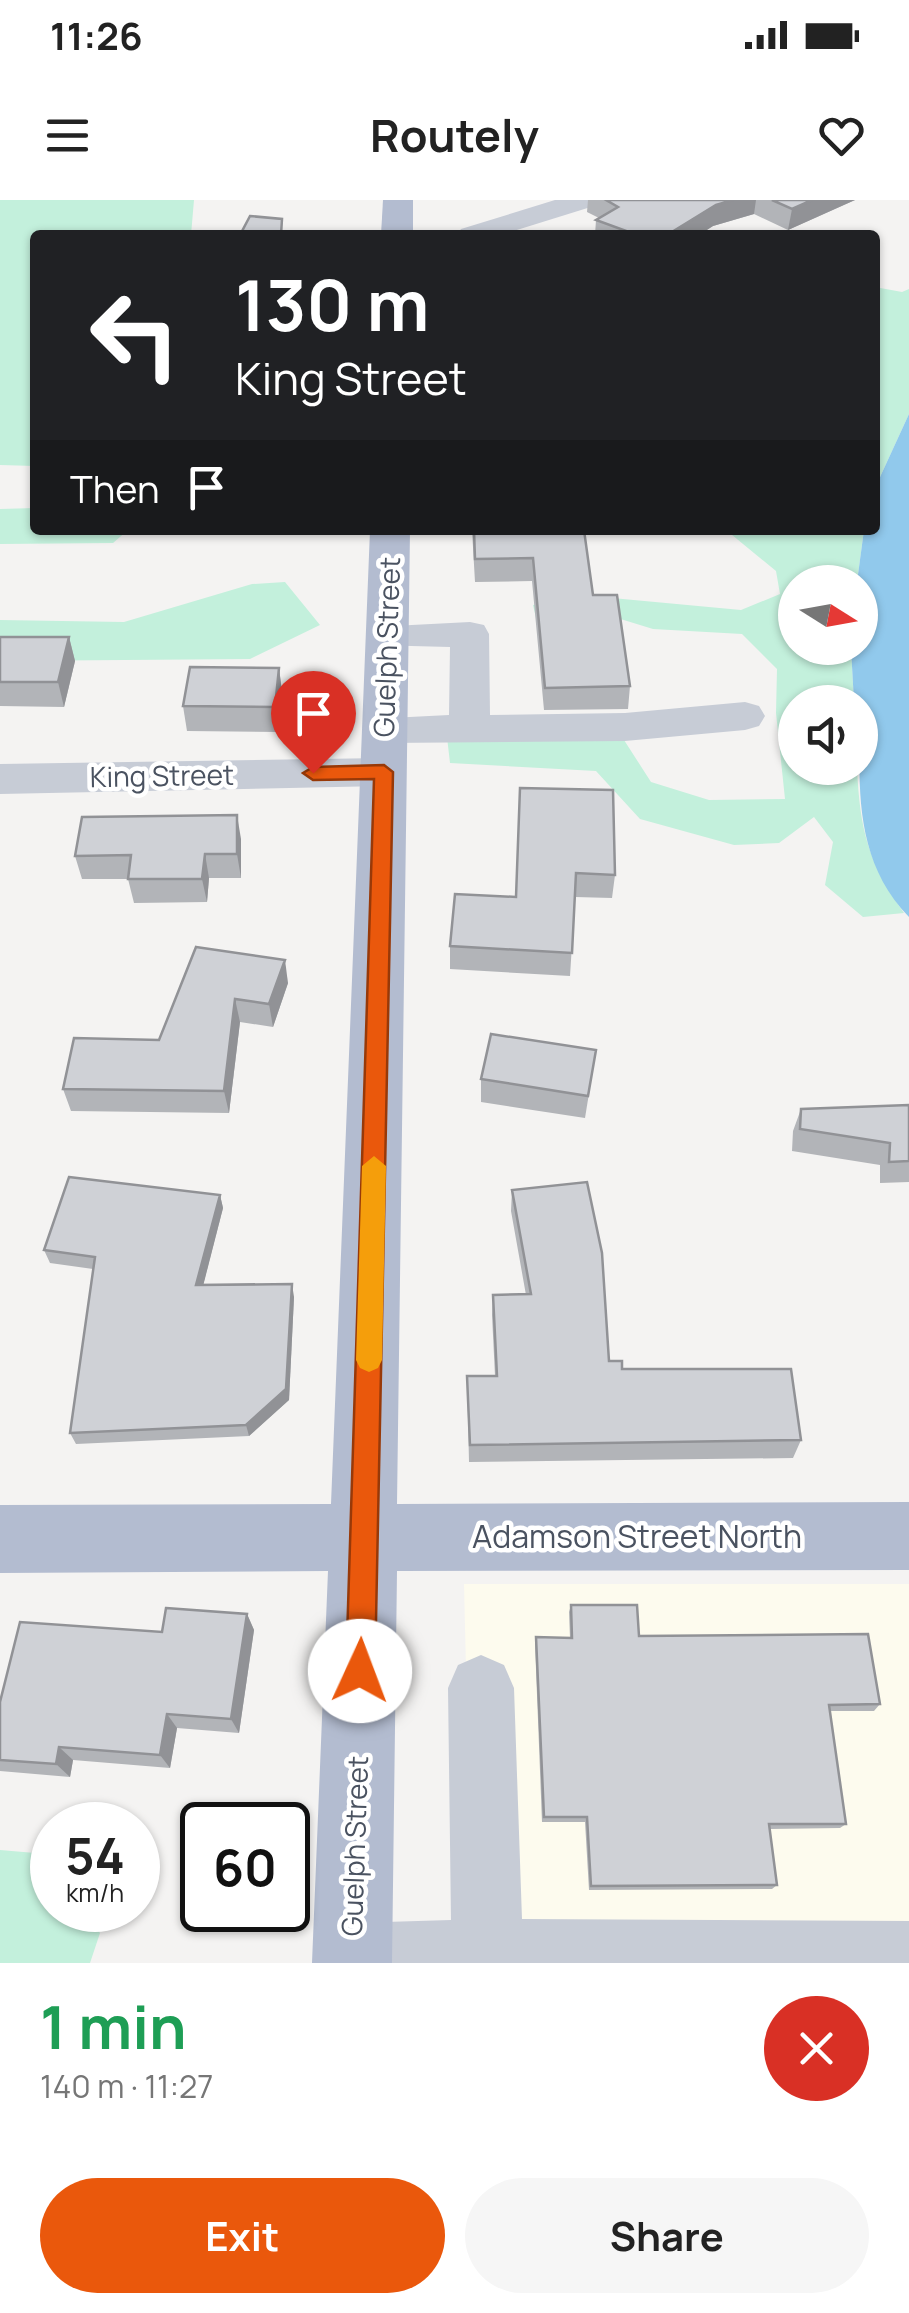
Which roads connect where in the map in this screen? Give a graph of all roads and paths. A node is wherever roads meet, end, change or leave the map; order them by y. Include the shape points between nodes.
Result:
1 (398, 200) edge
2 (584, 200) edge
3 (397, 230) edge
4 (487, 230) edge
5 (390, 535) edge
6 (387, 636) junction
7 (745, 716) dead end
8 (469, 729) junction
9 (384, 750) junction
10 (0, 779) edge
11 (909, 1536) edge
12 (364, 1537) junction
13 (0, 1539) edge
14 (480, 1688) dead end
15 (487, 1955) junction
16 (909, 1957) edge
17 (352, 1961) edge

1 - 3 main road
2 - 4 street
5 - 6 main road, Guelph Street
6 - 8 street via 470,634
6 - 9 main road, Guelph Street
7 - 8 street, King Street via 625,727
8 - 9 street, King Street
9 - 10 street, King Street
9 - 12 main road, Guelph Street
11 - 12 main road, Adamson Street North
12 - 13 main road, Adamson Street North
12 - 17 main road, Guelph Street
14 - 15 street
15 - 16 street
15 - 17 street

